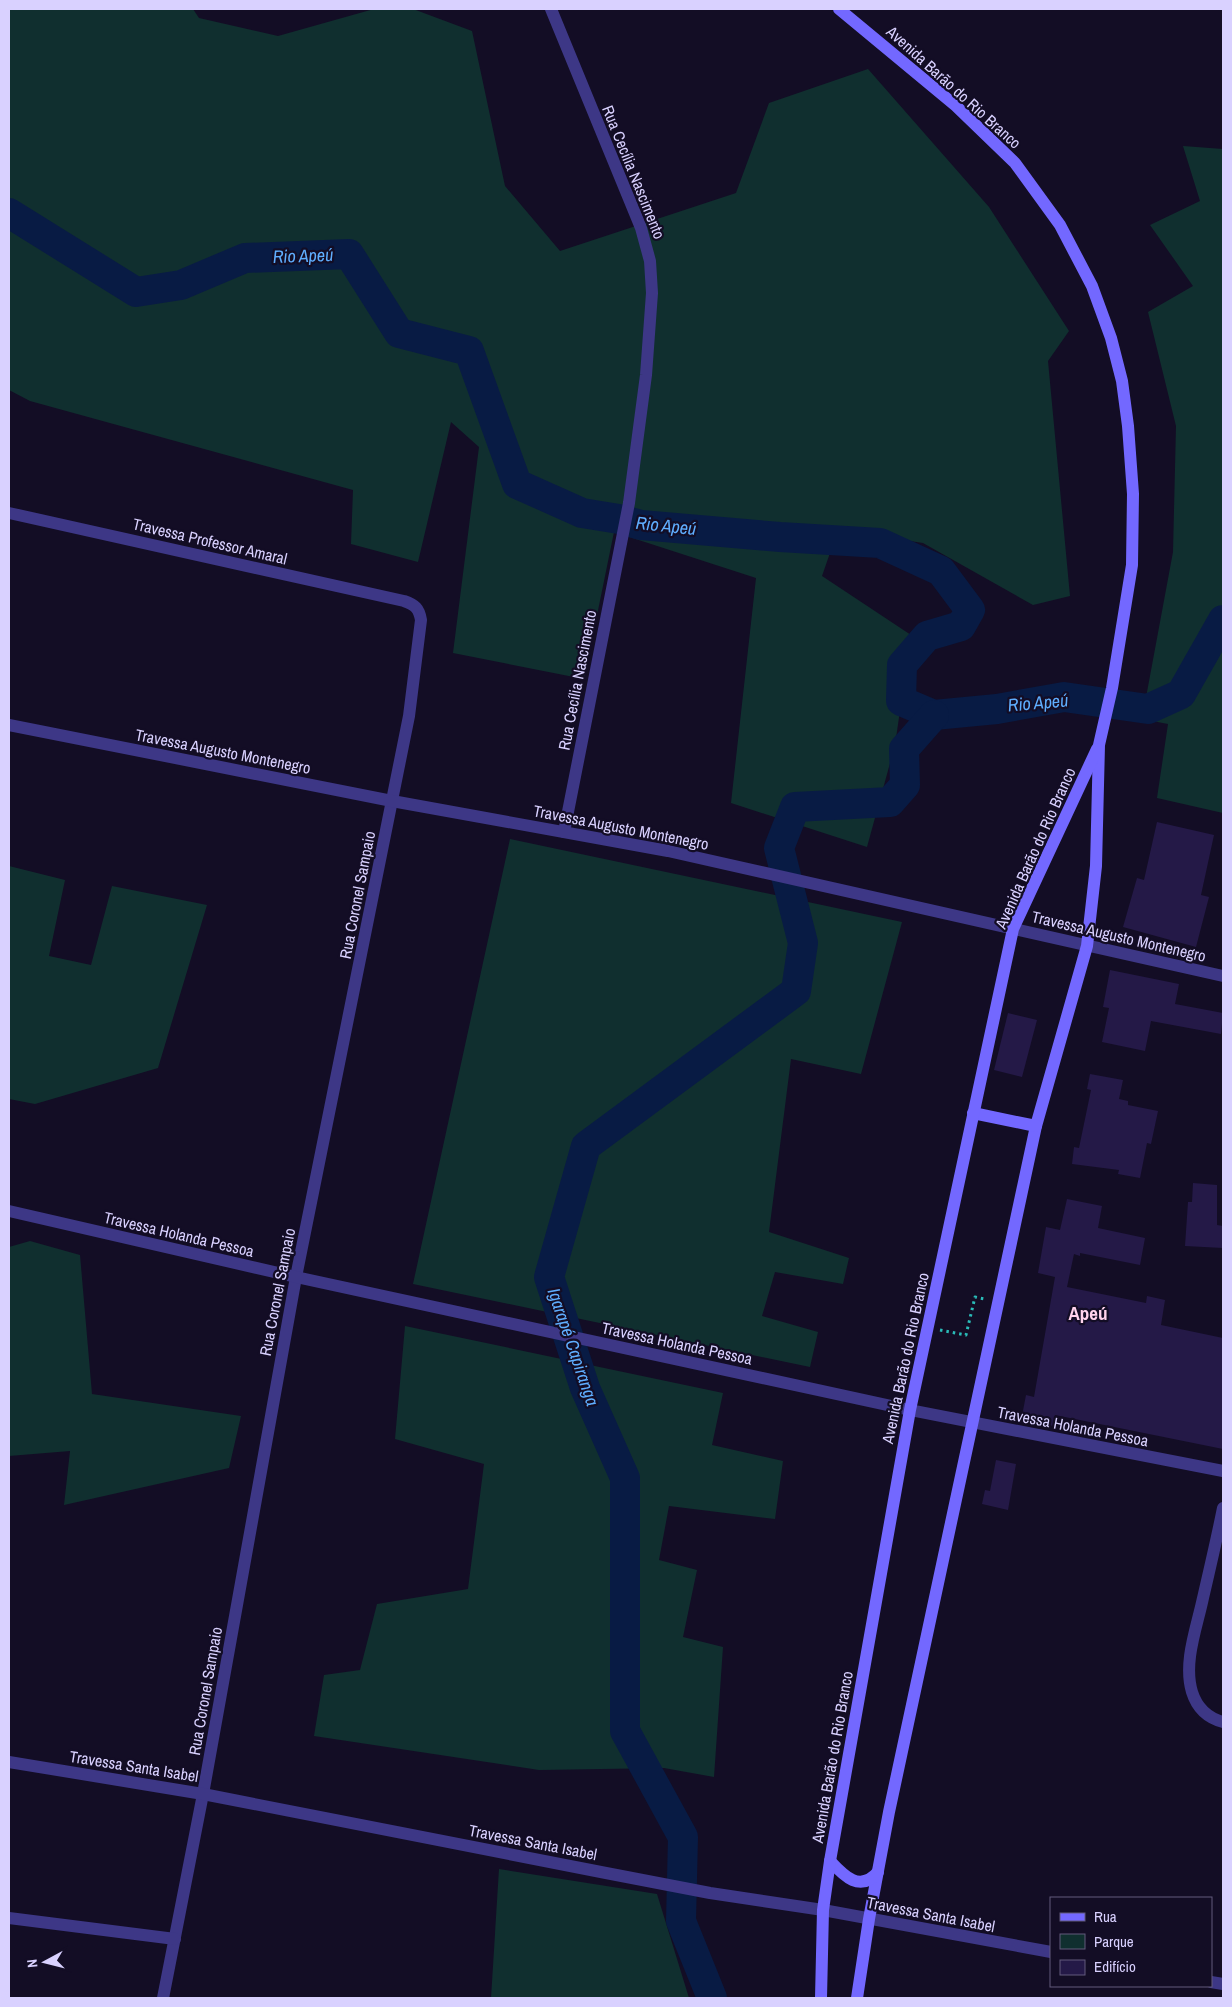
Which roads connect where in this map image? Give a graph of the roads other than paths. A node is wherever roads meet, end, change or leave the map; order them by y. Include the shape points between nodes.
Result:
1 (551, 9) edge
2 (839, 9) edge
3 (9, 513) edge
4 (404, 601) joint
5 (9, 725) edge
6 (1099, 745) junction
7 (392, 801) junction
8 (564, 832) junction
9 (1013, 930) junction
10 (1087, 946) junction
11 (1223, 976) edge
12 (973, 1113) junction
13 (1036, 1126) junction
14 (10, 1213) edge
15 (296, 1277) junction
16 (910, 1410) junction
17 (973, 1423) junction
18 (1223, 1471) edge
19 (1223, 1508) edge
20 (1223, 1722) edge
21 (9, 1762) edge
22 (203, 1794) junction
23 (830, 1861) junction
24 (878, 1872) junction
25 (823, 1910) junction
26 (9, 1918) edge
27 (868, 1919) junction
28 (175, 1939) junction
29 (1050, 1952) edge
30 (163, 1998) edge
31 (821, 1998) edge
32 (857, 1998) edge

1 - 8 street, Rua Cecília Nascimento via 641,228 650,261 652,293 646,376 629,503
2 - 6 main road, Avenida Barão do Rio Branco via 956,106 1016,163 1060,225 1092,286 1111,338 1122,381 1128,426 1133,494 1132,565 1112,688
3 - 4 street, Travessa Professor Amaral
4 - 7 street, Rua Coronel Sampaio via 415,605 421,620 409,716
5 - 7 street, Travessa Augusto Montenegro
6 - 9 main road, Avenida Barão do Rio Branco
6 - 10 main road, Avenida Barão do Rio Branco via 1096,866
7 - 8 street, Travessa Augusto Montenegro
7 - 15 street, Rua Coronel Sampaio
8 - 9 street, Travessa Augusto Montenegro via 668,851
9 - 10 street, Travessa Augusto Montenegro
9 - 12 main road, Avenida Barão do Rio Branco
10 - 11 street, Travessa Augusto Montenegro
10 - 13 main road, Avenida Barão do Rio Branco
12 - 13 main road
12 - 16 main road, Avenida Barão do Rio Branco
13 - 17 main road, Avenida Barão do Rio Branco
14 - 15 street, Travessa Holanda Pessoa
15 - 16 street, Travessa Holanda Pessoa
15 - 22 street, Rua Coronel Sampaio
16 - 17 street, Travessa Holanda Pessoa
16 - 23 main road, Avenida Barão do Rio Branco
17 - 18 street, Travessa Holanda Pessoa
17 - 24 main road, Avenida Barão do Rio Branco
19 - 20 street via 1191,1653 1190,1683 1192,1694 1210,1718
21 - 22 street, Travessa Santa Isabel
22 - 25 street, Travessa Santa Isabel via 640,1880
22 - 28 street, Rua Coronel Sampaio
23 - 24 main road via 842,1874 858,1882 868,1880
23 - 25 main road, Avenida Barão do Rio Branco
24 - 27 main road, Avenida Barão do Rio Branco
25 - 27 street, Travessa Santa Isabel
25 - 31 main road, Avenida Barão do Rio Branco
26 - 28 street
27 - 29 street, Travessa Santa Isabel
27 - 32 main road, Avenida Barão do Rio Branco
28 - 30 street, Rua Coronel Sampaio

